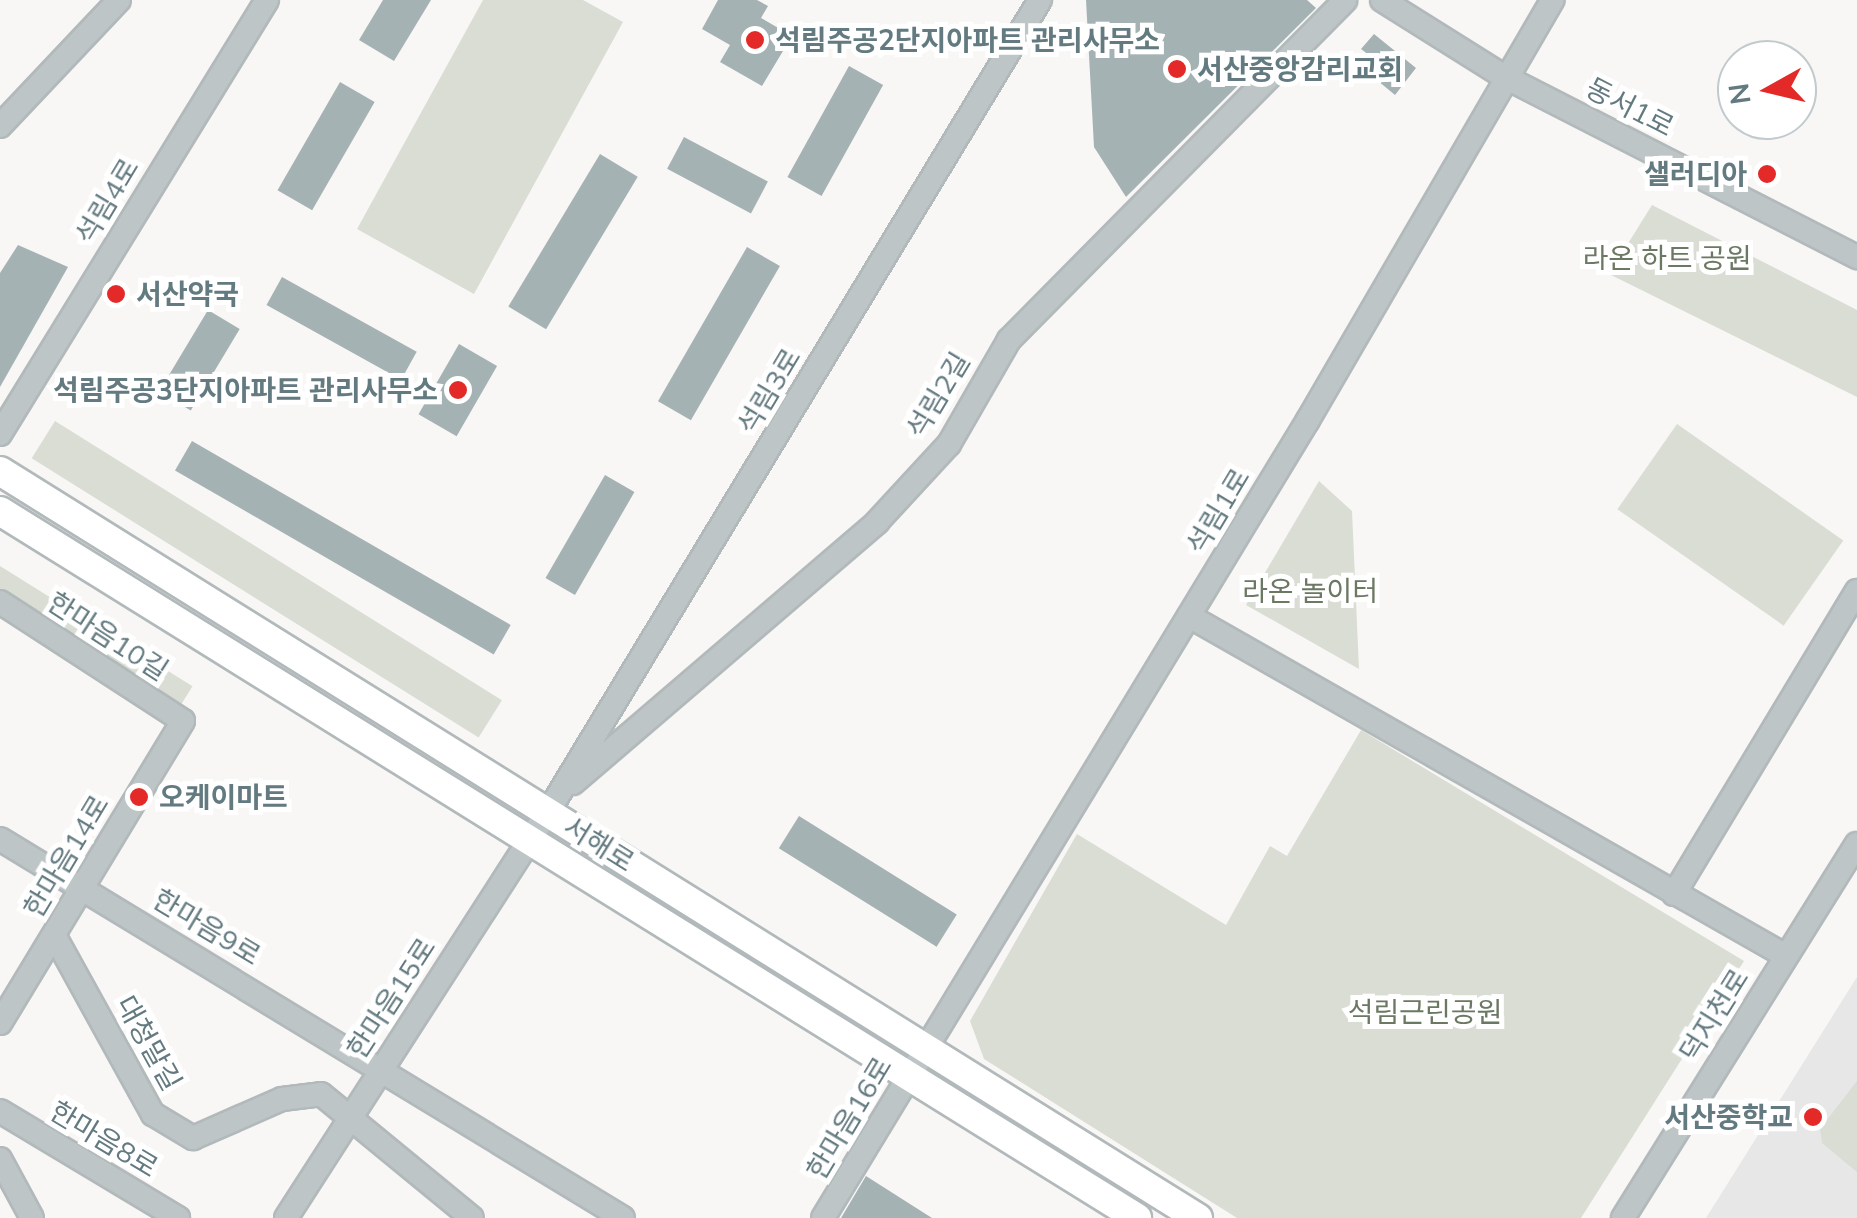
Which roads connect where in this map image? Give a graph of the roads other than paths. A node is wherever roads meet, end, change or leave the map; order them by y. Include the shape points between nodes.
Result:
1 (119, 0) edge
2 (266, 0) edge
3 (1040, 0) edge
4 (1346, 0) edge
5 (1382, 0) edge
6 (1552, 0) edge
7 (1504, 76) junction
8 (0, 126) edge
9 (1857, 257) edge
10 (0, 434) edge
11 (0, 470) edge
12 (0, 511) edge
13 (1857, 592) edge
14 (0, 602) edge
15 (1189, 616) junction
16 (183, 721) joint
17 (554, 804) junction
18 (0, 839) edge
19 (530, 840) junction
20 (1857, 844) edge
21 (82, 888) junction
22 (1674, 894) junction
23 (54, 935) junction
24 (1786, 956) junction
25 (0, 1023) edge
26 (926, 1048) junction
27 (383, 1067) junction
28 (909, 1076) junction
29 (0, 1111) edge
30 (352, 1116) junction
31 (0, 1160) edge
32 (32, 1218) edge
33 (178, 1218) edge
34 (286, 1218) edge
35 (472, 1218) edge
36 (623, 1218) edge
37 (824, 1218) edge
38 (1137, 1218) edge
39 (1198, 1218) edge
40 (1623, 1218) edge

1 - 8 street
2 - 10 street, 석림4로
3 - 17 street, 석림3로
4 - 17 street, 석림2길 via 1008,340 949,444 877,522
5 - 7 street, 동서1로
6 - 7 street, 석림1로
7 - 9 street, 동서1로
7 - 15 street, 석림1로
11 - 17 main road, 서해로
12 - 19 main road, 서해로
13 - 22 street
14 - 16 street, 한마음10길
15 - 22 street
15 - 26 street, 석림1로
16 - 21 street, 한마음14로
17 - 19 street, 한마음15로
17 - 26 main road, 서해로
18 - 21 street, 한마음9로
19 - 27 street, 한마음15로
19 - 28 main road, 서해로
20 - 24 street, 덕지천로
21 - 23 street, 한마음14로
21 - 27 street, 한마음9로
22 - 24 street
23 - 25 street, 한마음14로
23 - 30 street, 대청말길 via 153,1114 166,1122 193,1138 282,1099 321,1094
24 - 40 street, 덕지천로
26 - 28 street, 한마음16로
26 - 39 main road, 서해로
27 - 30 street, 한마음15로
27 - 36 street, 한마음9로
28 - 37 street, 한마음16로
28 - 38 main road, 서해로
29 - 33 street, 한마음8로
30 - 34 street, 한마음15로
30 - 35 street, 대청말길
31 - 32 street

